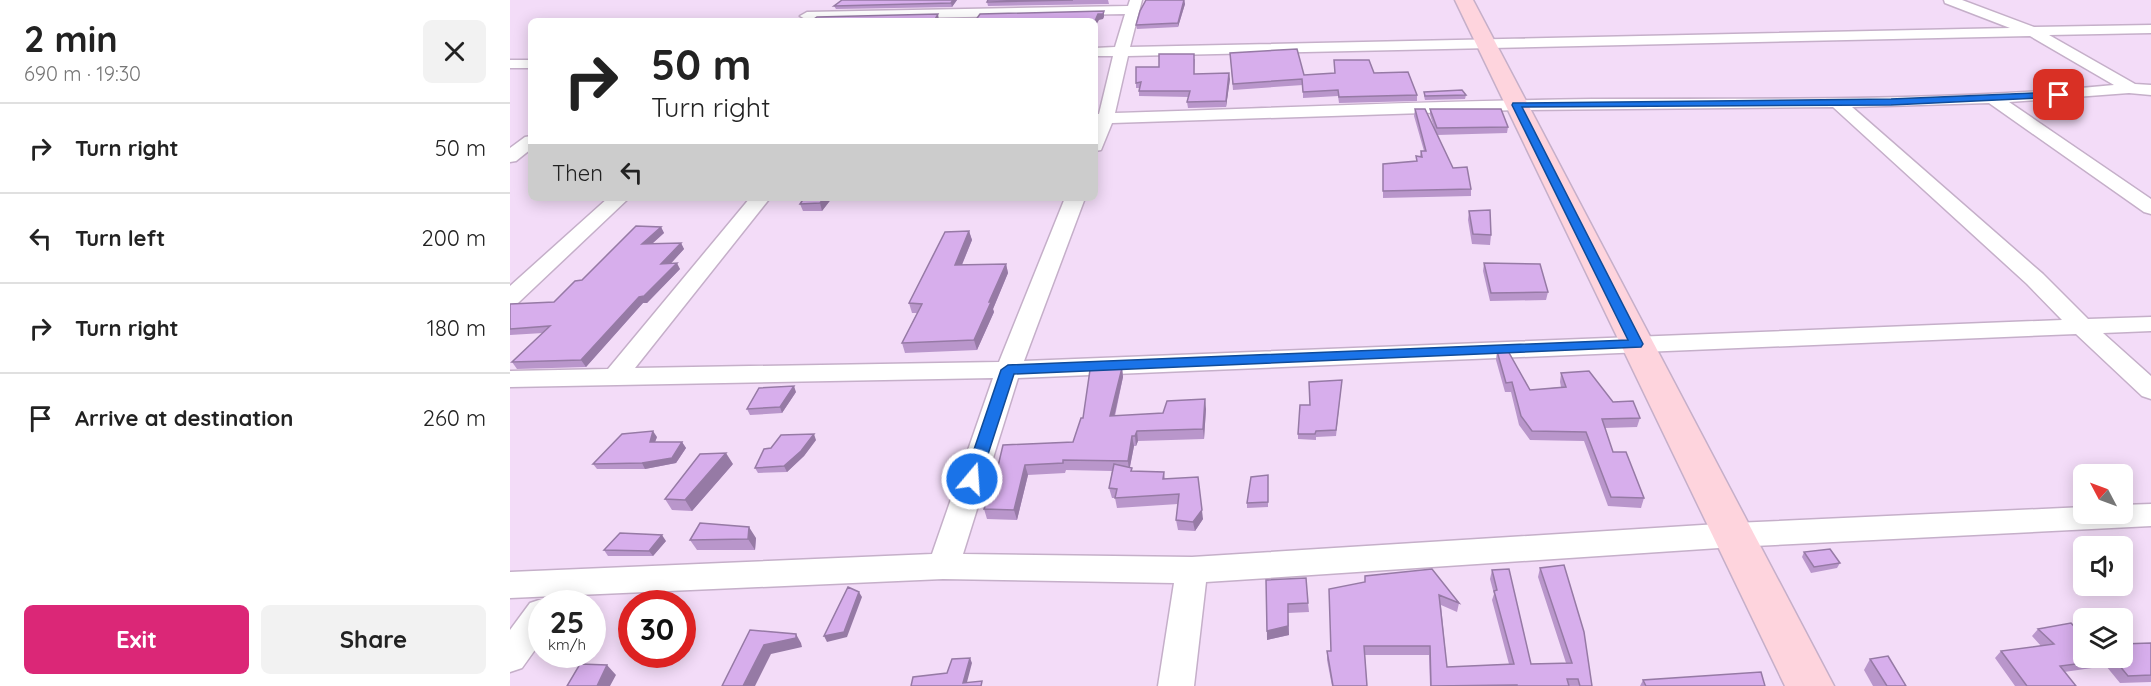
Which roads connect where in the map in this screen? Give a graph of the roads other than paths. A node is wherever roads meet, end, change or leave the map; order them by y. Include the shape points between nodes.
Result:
1 (826, 0) edge
2 (1464, 0) edge
3 (1950, 0) edge
4 (1135, 5) edge
5 (806, 18) edge
6 (829, 18) edge
7 (2151, 29) edge
8 (2032, 31) junction
9 (1485, 42) junction
10 (1098, 52) edge
11 (1121, 52) junction
12 (510, 64) edge
13 (528, 64) edge
14 (2130, 88) junction
15 (2151, 90) edge
16 (1992, 98) junction
17 (2151, 100) edge
18 (1837, 102) junction
19 (1516, 105) junction
20 (1100, 119) edge
21 (528, 132) edge
22 (510, 133) edge
23 (528, 143) edge
24 (510, 157) edge
25 (616, 201) edge
26 (758, 201) edge
27 (1074, 201) edge
28 (2151, 208) edge
29 (510, 298) edge
30 (2151, 324) edge
31 (2081, 326) junction
32 (1636, 344) junction
33 (1008, 370) junction
34 (616, 376) junction
35 (510, 379) edge
36 (2151, 390) edge
37 (2151, 515) edge
38 (1734, 536) junction
39 (943, 566) junction
40 (1192, 570) junction
41 (510, 585) edge
42 (538, 590) edge
43 (598, 590) edge
44 (528, 632) edge
45 (510, 657) edge
46 (1176, 686) edge
47 (1810, 686) edge

1 - 5 street
2 - 9 street
3 - 8 street
4 - 6 street
4 - 11 street
7 - 8 street
8 - 9 street
8 - 14 street
9 - 11 street
9 - 19 street
10 - 11 street
11 - 20 street
12 - 13 street
14 - 15 street
14 - 16 street
14 - 17 street
16 - 18 street
16 - 28 street
18 - 19 street
18 - 31 street via 2035,279
19 - 20 street
19 - 32 street
21 - 22 street
23 - 24 street
25 - 29 street
26 - 34 street
27 - 33 street
30 - 31 street
31 - 32 street
31 - 36 street
32 - 33 street
32 - 38 street
33 - 34 street
33 - 39 street
34 - 35 street
37 - 38 street
38 - 40 street
38 - 47 street
39 - 40 street
39 - 43 street
40 - 46 street
41 - 42 street
44 - 45 street

